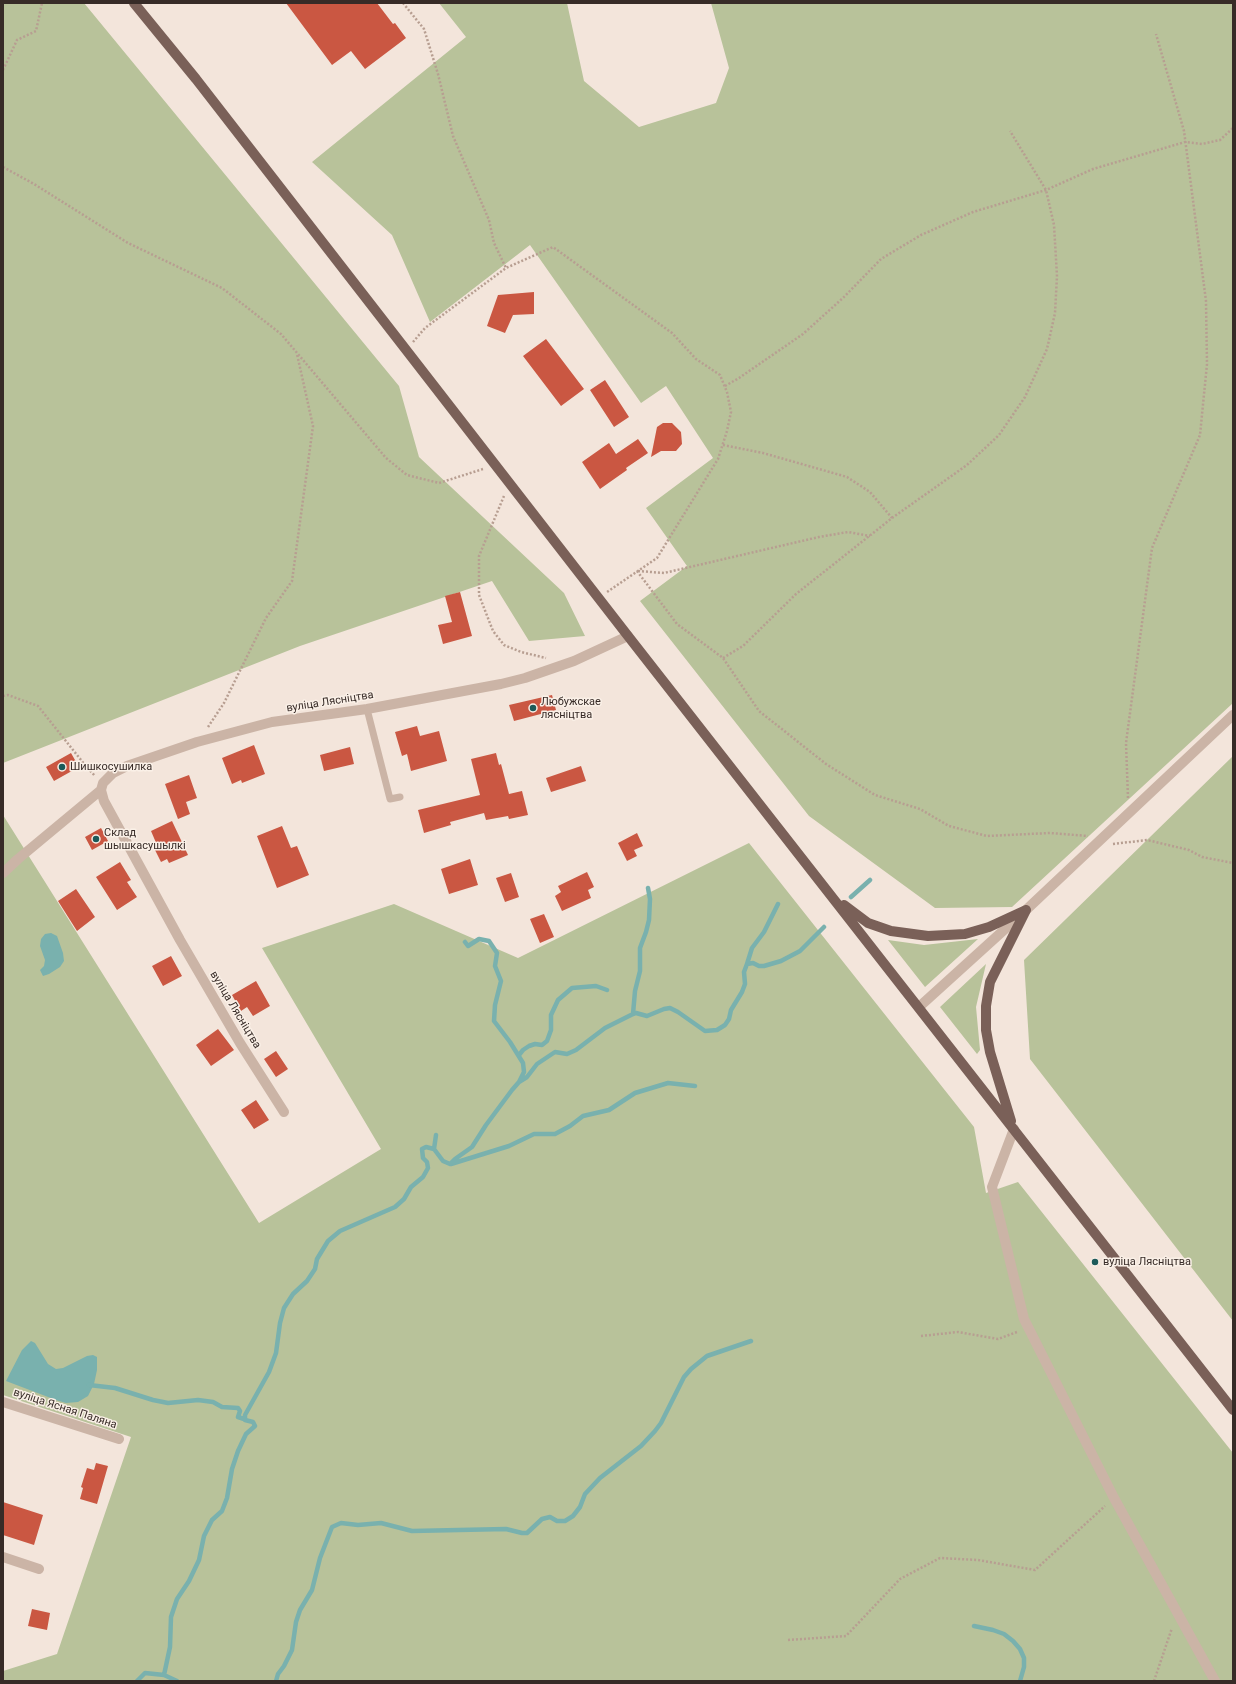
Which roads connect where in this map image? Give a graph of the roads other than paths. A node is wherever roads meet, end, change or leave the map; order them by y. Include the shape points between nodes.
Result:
1 (134, 3) edge
2 (628, 636) junction
3 (367, 709) junction
4 (1233, 715) edge
5 (102, 787) junction
6 (400, 797) dead end
7 (3, 873) edge
8 (833, 897) junction
9 (1026, 910) junction
10 (919, 1007) junction
11 (284, 1112) dead end
12 (1014, 1129) junction
13 (3, 1402) edge
14 (1233, 1410) edge
15 (119, 1440) dead end
16 (3, 1557) edge
17 (39, 1569) dead end
18 (1215, 1681) edge

1 - 2 main road via 196,79
2 - 3 street, вуліца Лясніцтва via 541,674
2 - 8 main road
3 - 5 street, вуліца Лясніцтва via 272,722 197,742 127,766 113,773
3 - 6 lane via 390,799
4 - 9 street
5 - 7 street, вуліца Лясніцтва
5 - 11 street, вуліца Лясніцтва via 104,801 180,940
8 - 9 main road via 868,923 891,931 928,936 965,934 989,927
8 - 10 main road
9 - 10 street
9 - 12 main road via 990,982 986,1006 986,1030 990,1052
10 - 12 main road
12 - 14 main road
12 - 18 street via 992,1187 1024,1319 1114,1498
13 - 15 street, вуліца Ясная Паляна
16 - 17 street

